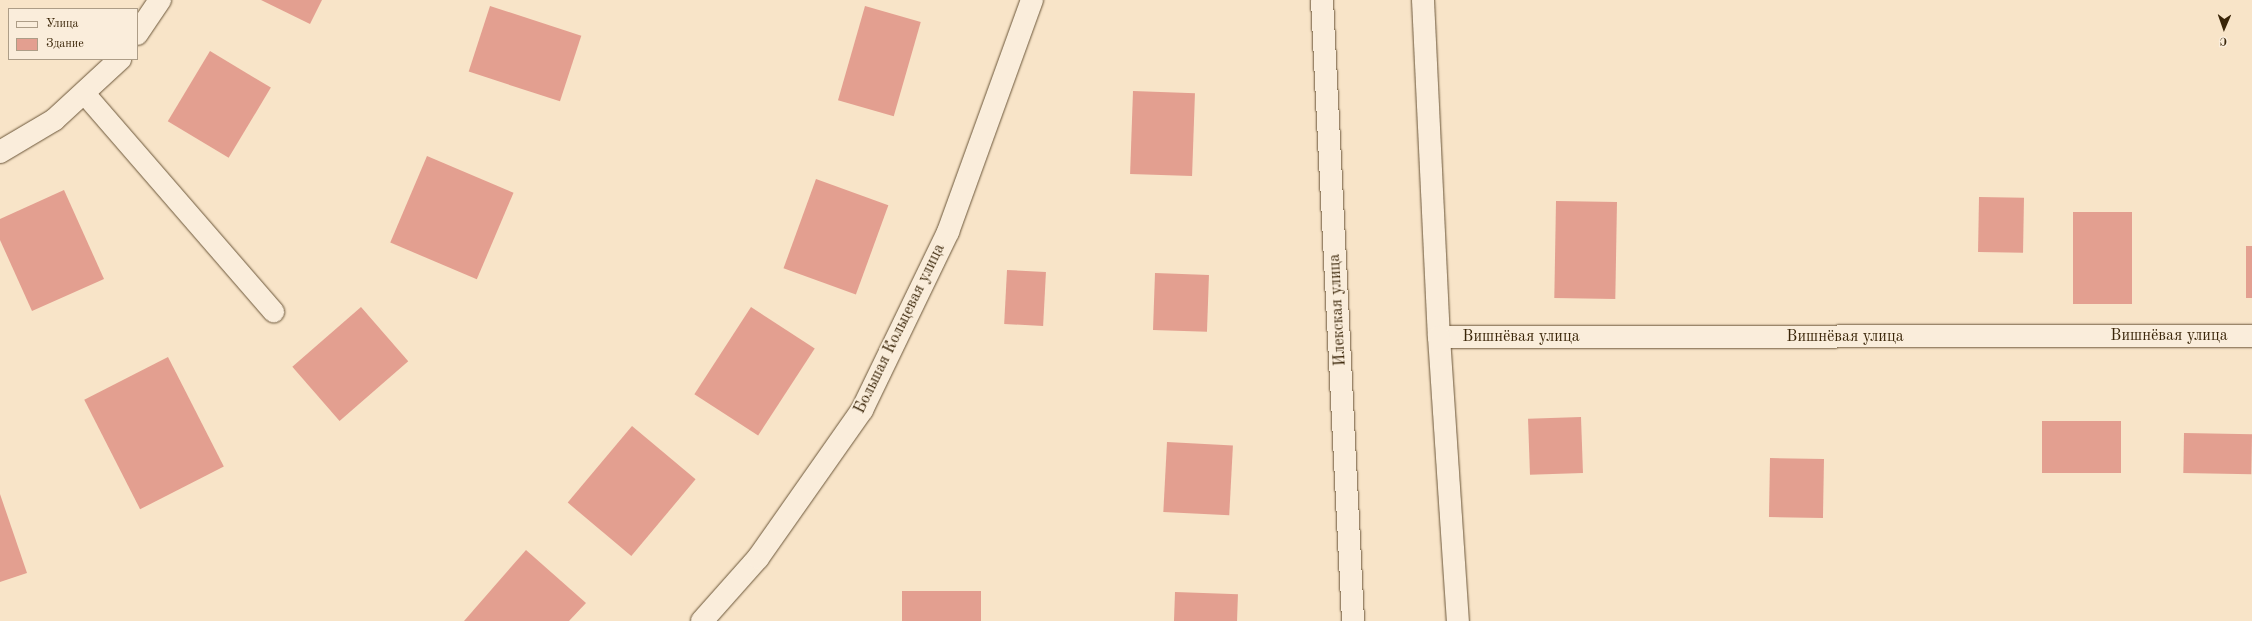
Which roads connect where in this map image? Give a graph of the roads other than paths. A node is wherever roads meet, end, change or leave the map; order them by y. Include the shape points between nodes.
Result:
1 (160, 0) edge
2 (1032, 0) edge
3 (1322, 0) edge
4 (1423, 0) edge
5 (138, 33) edge
6 (119, 60) edge
7 (84, 93) junction
8 (0, 152) edge
9 (273, 311) dead end
10 (2252, 336) edge
11 (1439, 337) junction
12 (702, 621) edge
13 (1353, 621) edge
14 (1458, 621) edge

1 - 5 street
2 - 12 street, Большая Кольцевая улица via 948,232 862,410 758,558
3 - 13 street, Илекская улица
4 - 11 street
6 - 7 street
7 - 8 street via 54,120
7 - 9 lane
10 - 11 street, Вишнёвая улица
11 - 14 street

